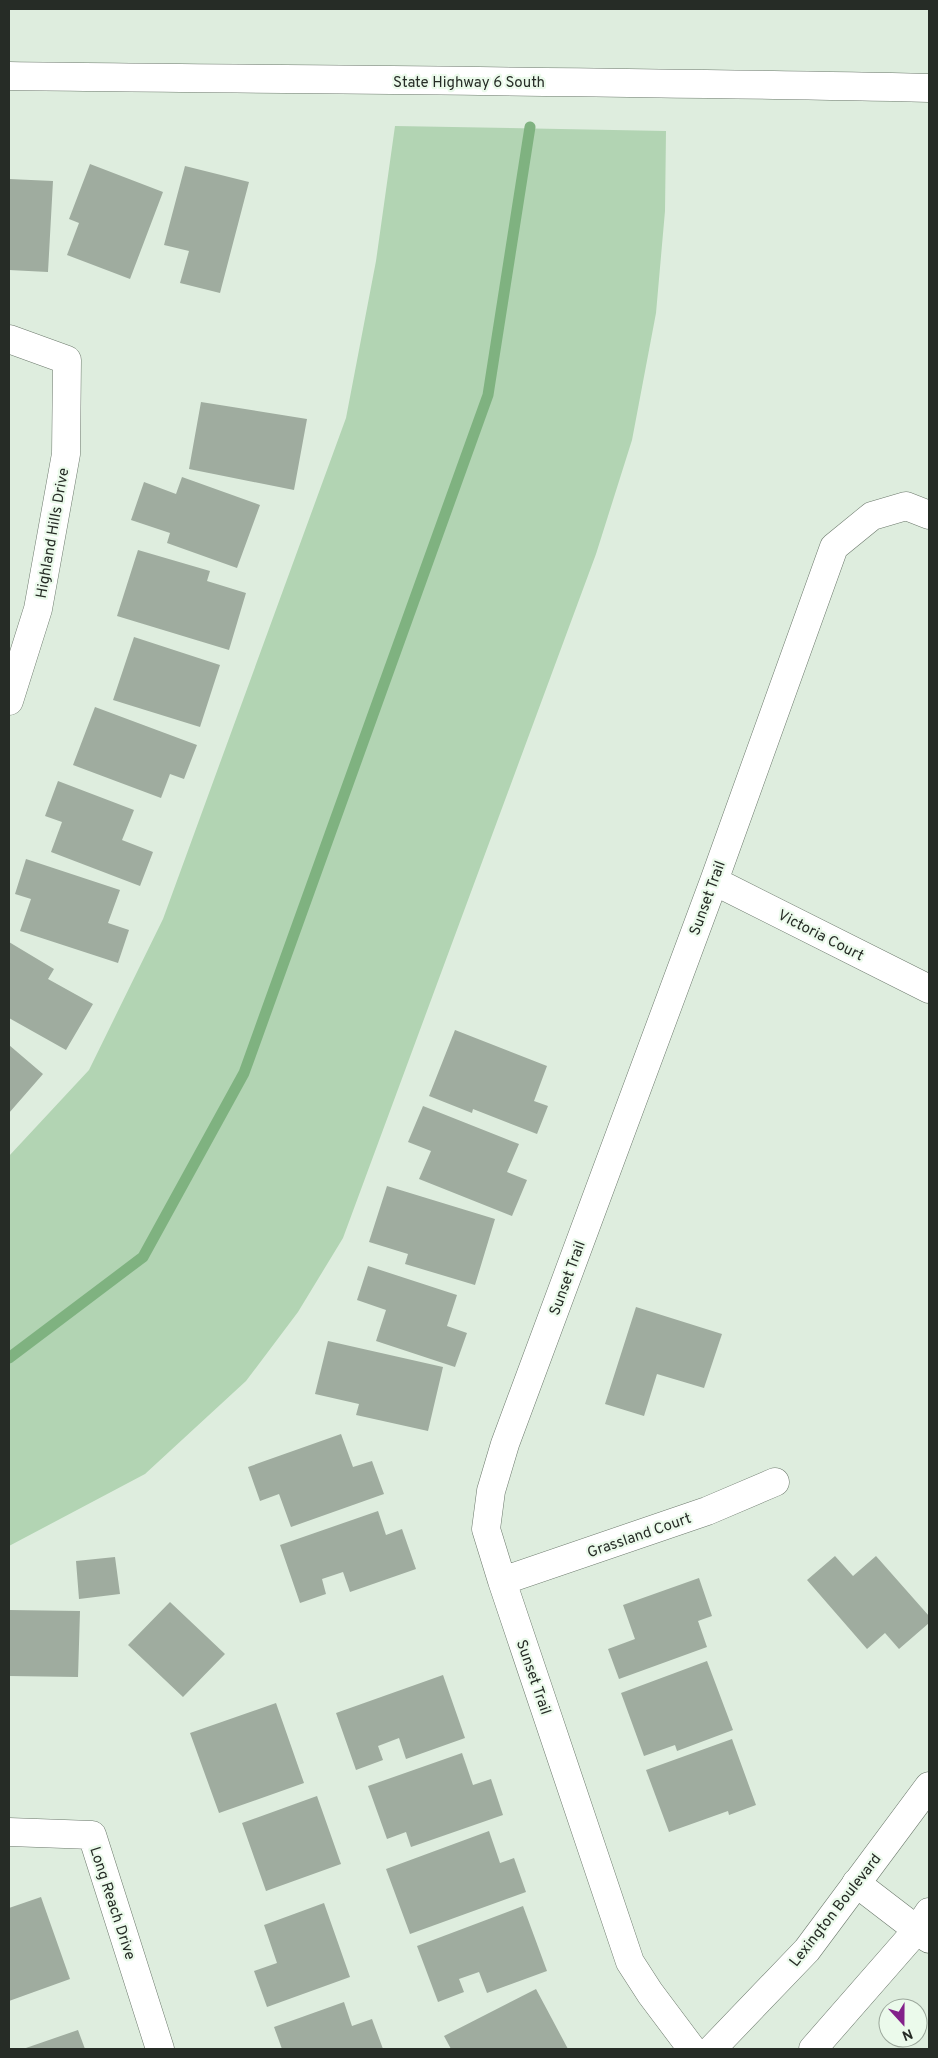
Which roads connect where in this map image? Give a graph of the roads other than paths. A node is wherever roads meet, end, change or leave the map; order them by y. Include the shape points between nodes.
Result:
1 (9, 76) edge
2 (929, 88) edge
3 (9, 339) edge
4 (929, 515) edge
5 (9, 701) edge
6 (714, 881) junction
7 (929, 989) edge
8 (775, 1482) dead end
9 (502, 1581) junction
10 (929, 1786) edge
11 (9, 1832) edge
12 (856, 1883) junction
13 (925, 1927) edge
14 (160, 2049) edge
15 (692, 2049) edge
16 (712, 2049) edge
17 (813, 2049) edge

1 - 2 street, State Highway 6 South via 669,82
3 - 5 street, Highland Hills Drive via 67,360 64,464 38,610
4 - 6 street, Sunset Trail via 906,506 872,516 834,547
6 - 7 street, Victoria Court
6 - 9 street, Sunset Trail via 505,1444 491,1490 486,1528
8 - 9 street, Grassland Court via 707,1512
9 - 15 street, Sunset Trail via 630,1962
10 - 12 street, Lexington Boulevard
11 - 14 street, Long Reach Drive via 92,1835
12 - 13 street
12 - 16 street, Lexington Boulevard via 807,1950
13 - 17 street

